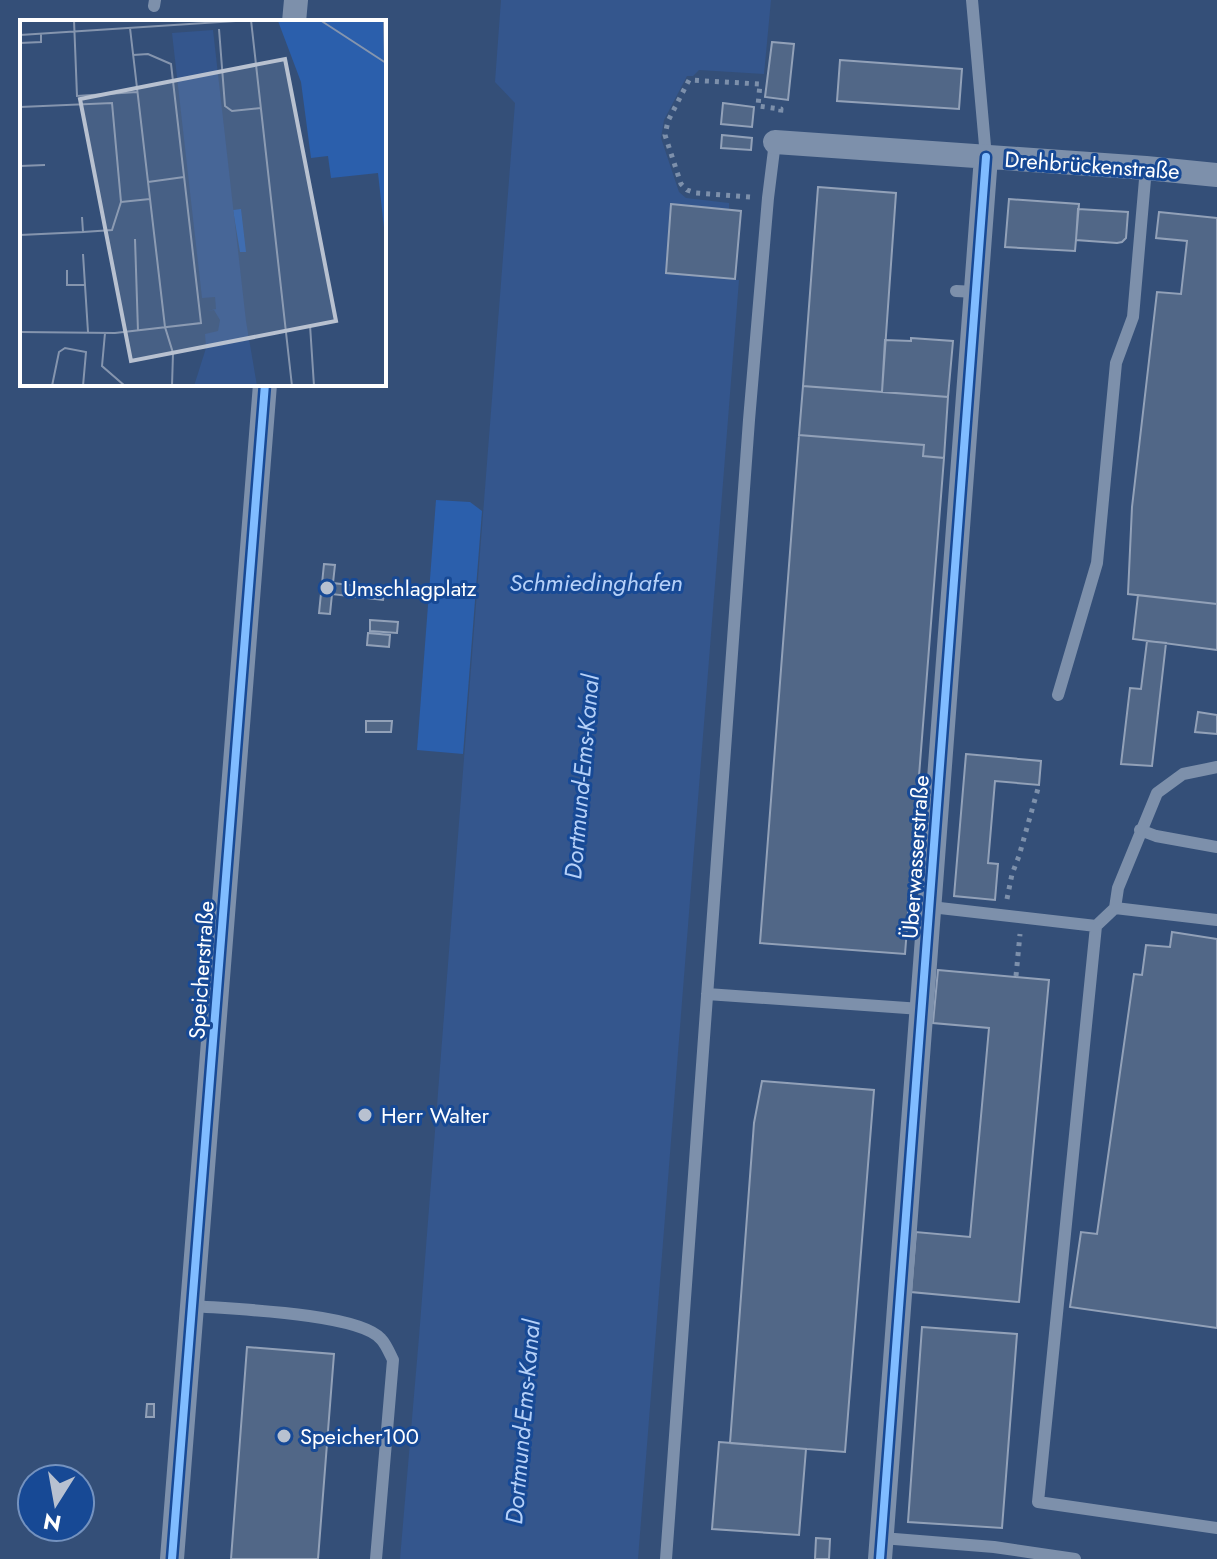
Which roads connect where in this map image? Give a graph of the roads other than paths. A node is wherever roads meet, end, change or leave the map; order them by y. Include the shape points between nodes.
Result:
1 (296, 0) edge
2 (972, 0) edge
3 (294, 20) edge
4 (775, 142) joint
5 (986, 157) junction
6 (1146, 168) junction
7 (1217, 175) edge
8 (265, 386) edge
9 (1058, 695) dead end
10 (1217, 767) edge
11 (1140, 830) junction
12 (1217, 847) edge
13 (931, 907) junction
14 (1115, 908) junction
15 (1217, 920) edge
16 (1096, 926) junction
17 (707, 994) junction
18 (921, 1009) junction
19 (193, 1306) junction
20 (1217, 1528) edge
21 (881, 1548) edge
22 (172, 1559) edge
23 (376, 1559) edge
24 (666, 1559) edge
25 (1075, 1559) edge

1 - 3 street
2 - 5 lane
4 - 5 street, Drehbrückenstraße
4 - 17 lane
5 - 6 street, Drehbrückenstraße
5 - 13 street, Überwasserstraße via 966,292
6 - 7 street, Drehbrückenstraße
6 - 9 lane via 1133,317 1116,363 1097,563
8 - 19 street, Speicherstraße
10 - 11 lane via 1183,774 1157,793
11 - 12 lane
11 - 14 lane
13 - 16 lane
13 - 18 street, Überwasserstraße
14 - 15 lane
14 - 16 lane
16 - 20 lane via 1038,1502
17 - 18 lane
17 - 24 lane
18 - 21 street, Überwasserstraße
19 - 22 street, Speicherstraße
19 - 23 lane via 329,1318 381,1338 393,1360
21 - 25 lane via 994,1547

